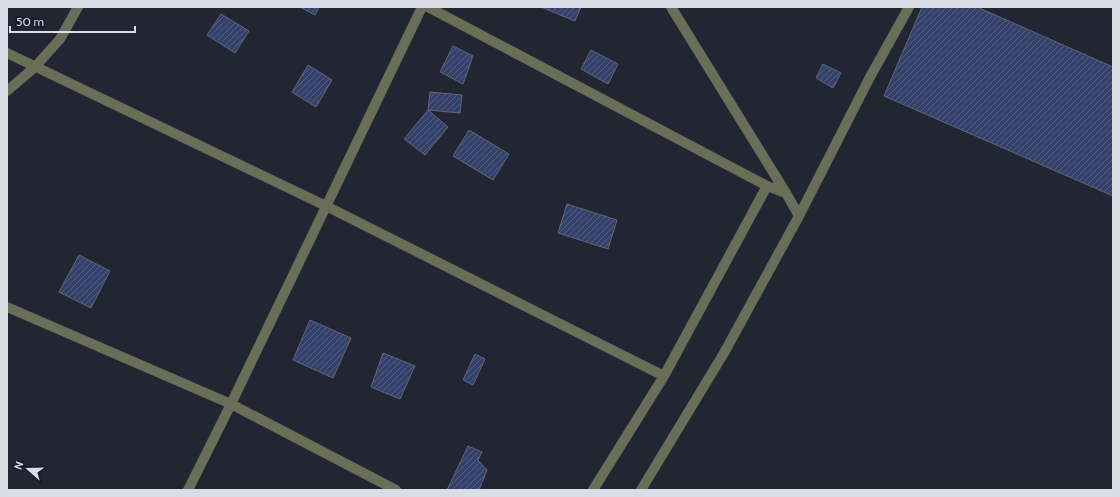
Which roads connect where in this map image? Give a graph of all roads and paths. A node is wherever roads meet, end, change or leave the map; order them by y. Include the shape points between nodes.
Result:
1 (78, 7) edge
2 (422, 7) edge
3 (428, 7) edge
4 (671, 7) edge
5 (909, 7) edge
6 (7, 53) edge
7 (35, 67) junction
8 (7, 91) edge
9 (766, 186) junction
10 (786, 193) junction
11 (326, 206) junction
12 (799, 216) junction
13 (7, 307) edge
14 (664, 376) junction
15 (231, 404) junction
16 (188, 490) edge
17 (396, 490) edge
18 (593, 490) edge
19 (641, 490) edge

1 - 7 street via 60,39
2 - 11 street
3 - 9 street
4 - 10 street
5 - 12 street
6 - 7 street
7 - 8 street
7 - 11 street
9 - 10 street
9 - 14 street
10 - 12 street
11 - 14 street
11 - 15 street
12 - 19 street via 724,353
13 - 15 street
14 - 18 street
15 - 16 street
15 - 17 street

